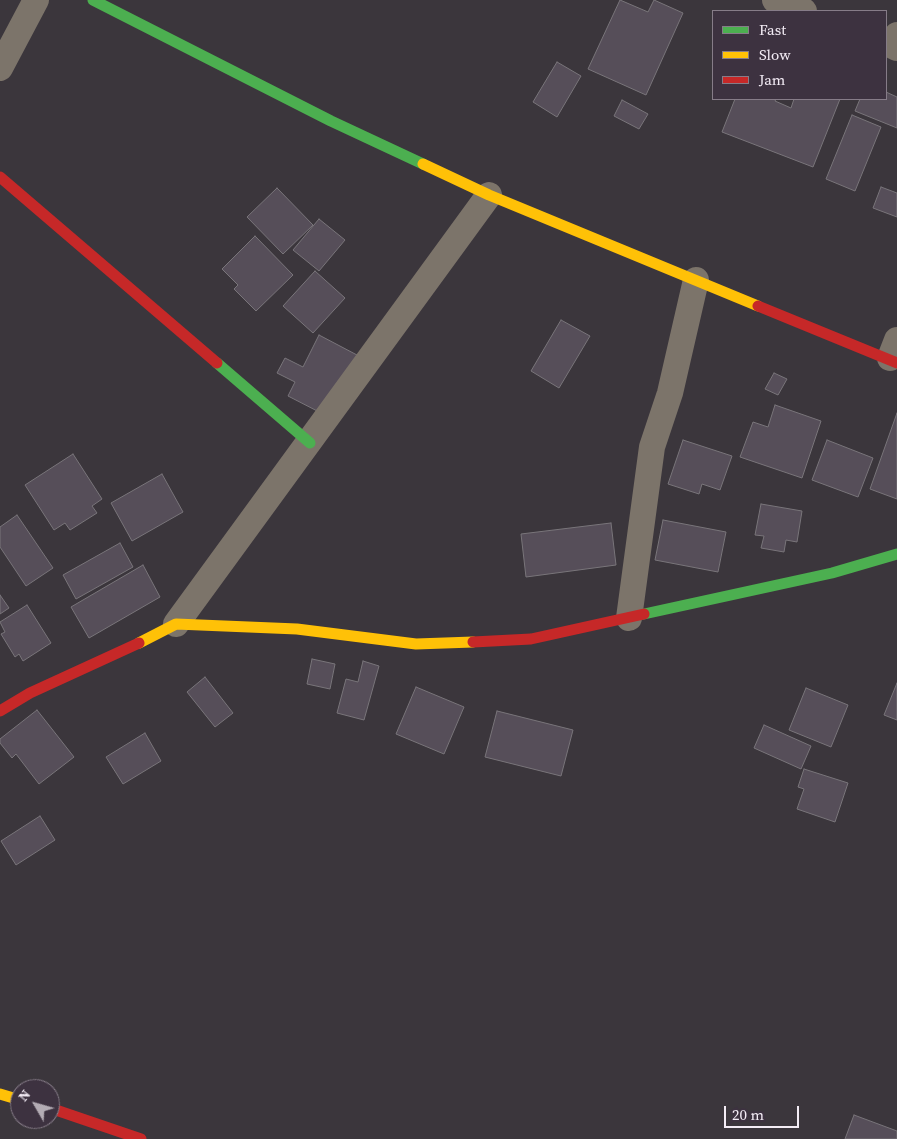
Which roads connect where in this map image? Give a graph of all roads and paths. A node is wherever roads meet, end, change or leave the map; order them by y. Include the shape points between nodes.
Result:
1 (36, 0) edge
2 (94, 0) edge
3 (775, 0) edge
4 (801, 10) edge
5 (0, 68) edge
6 (0, 177) edge
7 (489, 196) junction
8 (696, 280) junction
9 (895, 354) edge
10 (310, 443) junction
11 (897, 554) edge
12 (629, 618) junction
13 (176, 624) junction
14 (0, 711) edge
15 (60, 1111) edge
16 (141, 1139) edge

1 - 5 street
2 - 7 street via 331,121
3 - 4 street
6 - 10 street
7 - 8 street
7 - 10 street
8 - 9 street
8 - 12 street via 670,393 652,447
10 - 13 street
11 - 12 street via 832,573
12 - 13 street via 531,639 416,644 297,629
13 - 14 street via 30,693
15 - 16 street

